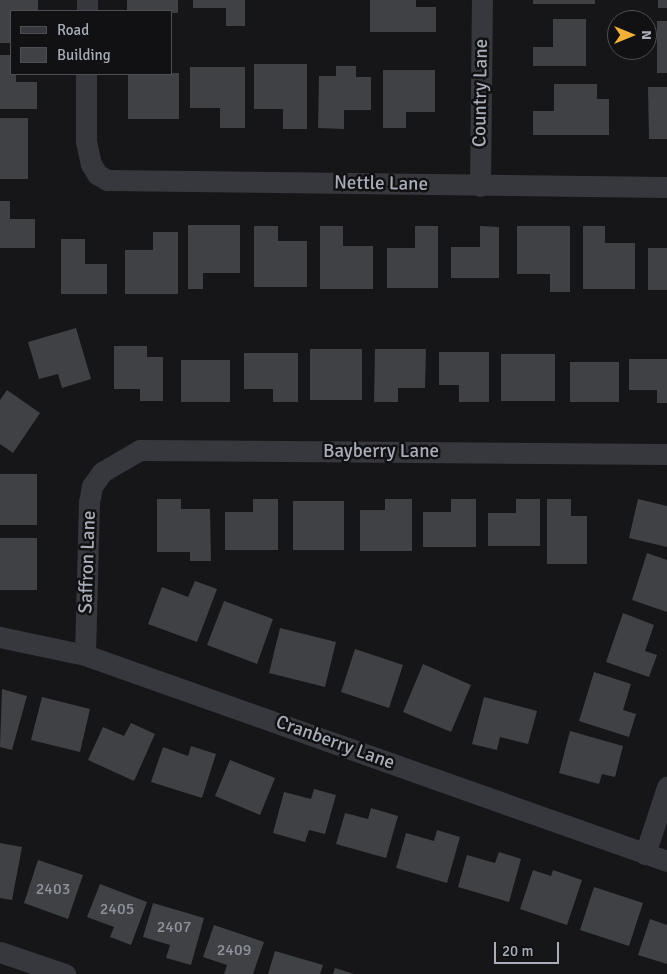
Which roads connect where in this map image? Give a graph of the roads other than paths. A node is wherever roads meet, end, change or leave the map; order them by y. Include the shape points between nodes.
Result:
1 (482, 0) edge
2 (86, 75) edge
3 (480, 186) junction
4 (667, 187) edge
5 (667, 454) edge
6 (102, 472) joint
7 (0, 637) edge
8 (85, 654) junction
9 (667, 786) edge
10 (645, 854) junction
11 (667, 861) edge
12 (0, 952) edge
13 (65, 974) edge

1 - 3 street, Country Lane
2 - 3 street, Nettle Lane via 86,141 97,174 108,180
3 - 4 street, Nettle Lane
5 - 6 street, Bayberry Lane via 140,450
6 - 8 street, Saffron Lane via 92,486 89,502
7 - 8 street, Cranberry Lane
8 - 10 street, Cranberry Lane
9 - 10 street
10 - 11 street, Cranberry Lane
12 - 13 street

